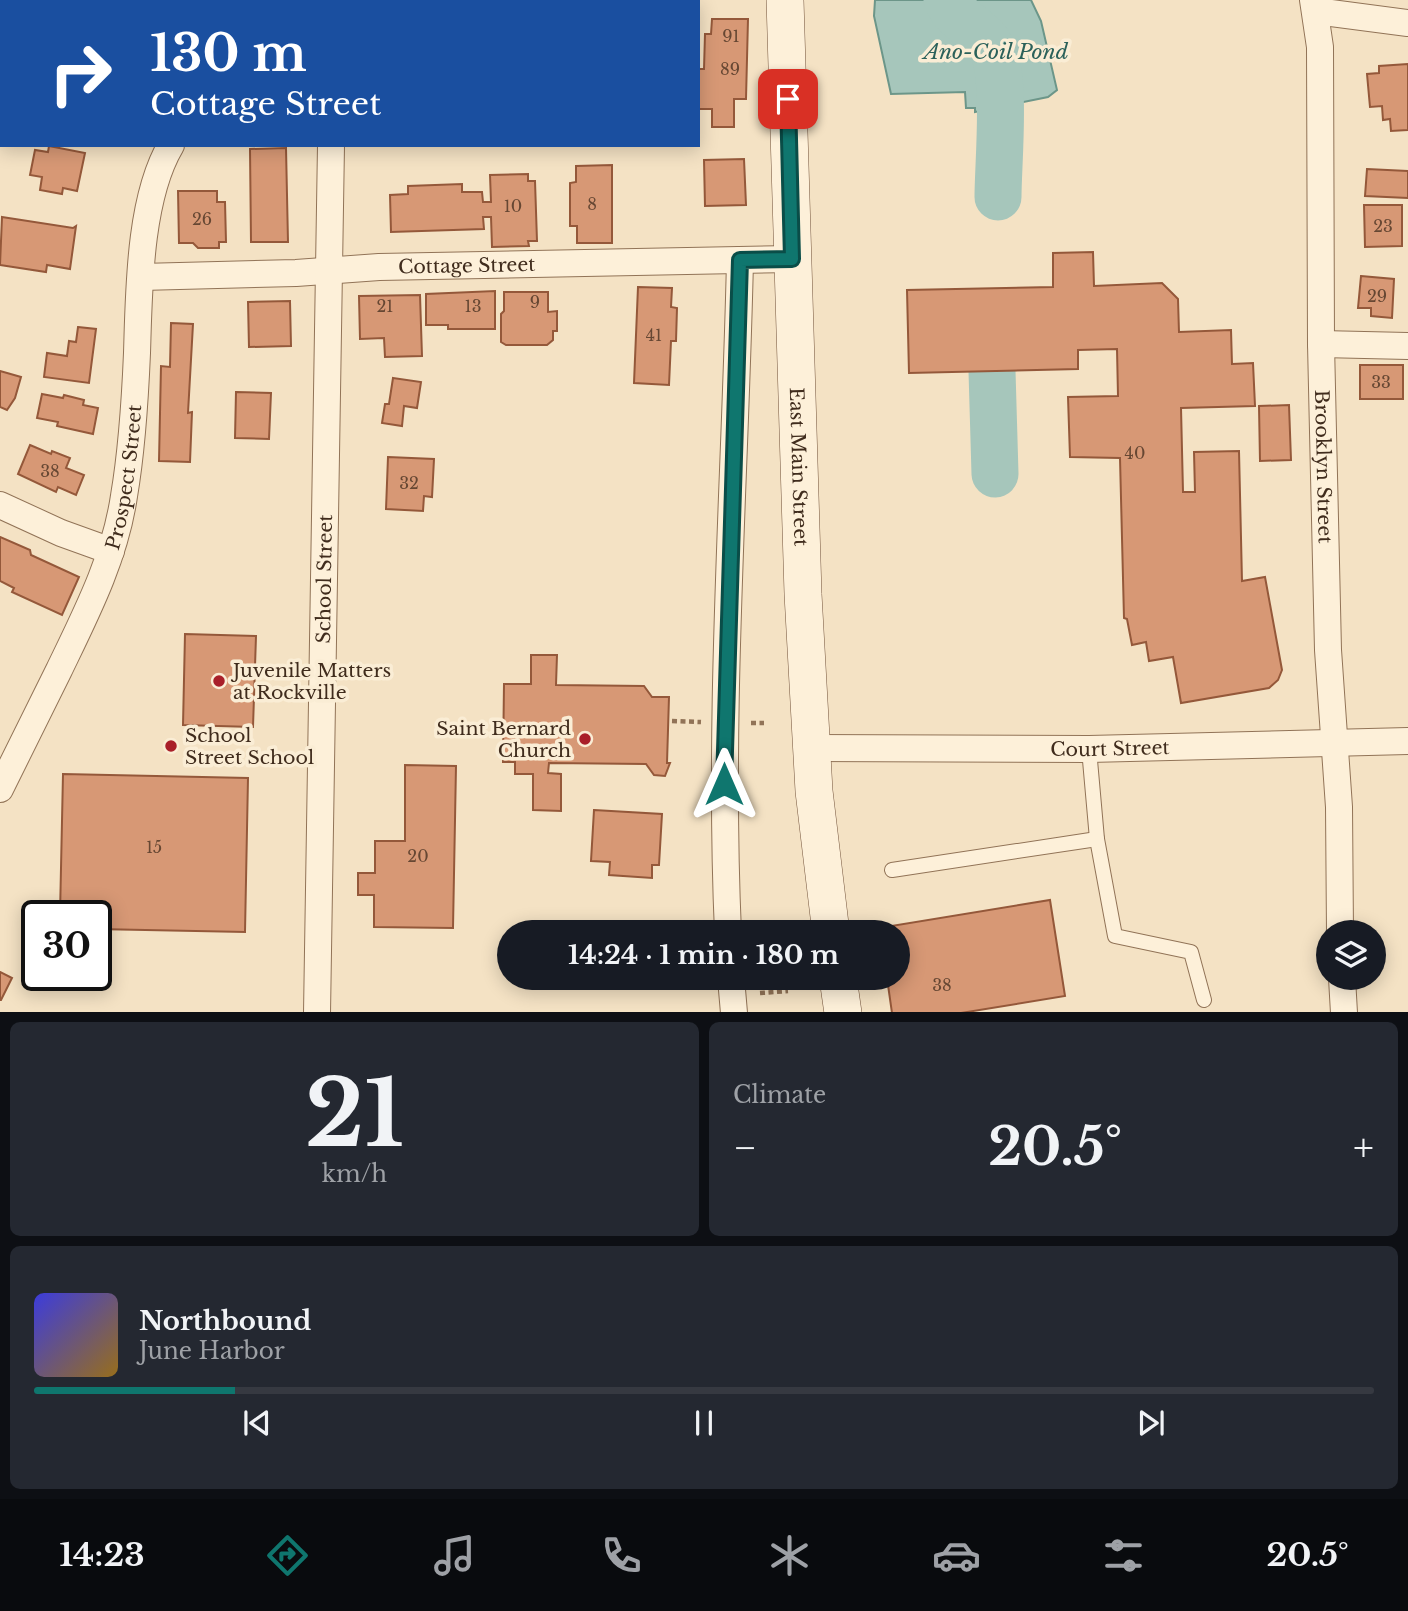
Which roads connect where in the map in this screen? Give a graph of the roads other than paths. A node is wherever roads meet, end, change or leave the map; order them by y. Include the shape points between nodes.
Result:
1 (785, 0) edge
2 (1315, 5) edge
3 (1408, 23) edge
4 (170, 147) edge
5 (331, 147) edge
6 (792, 259) junction
7 (740, 260) junction
8 (329, 270) junction
9 (141, 277) junction
10 (1321, 344) junction
11 (1408, 346) edge
12 (0, 505) edge
13 (111, 551) junction
14 (1408, 741) edge
15 (1334, 742) junction
16 (811, 748) junction
17 (1089, 749) junction
18 (0, 789) edge
19 (1097, 839) junction
20 (892, 870) dead end
21 (728, 920) edge
22 (829, 920) edge
23 (1340, 920) edge
24 (732, 990) edge
25 (840, 990) edge
26 (1343, 990) edge
27 (1203, 1000) dead end
28 (317, 1012) edge
29 (734, 1012) edge
30 (843, 1012) edge
31 (1344, 1012) edge

1 - 6 main road, East Main Street
2 - 3 street
2 - 10 street, Brooklyn Street via 1321,72
4 - 9 street, Prospect Street via 150,206
5 - 8 street, School Street
6 - 7 street, Cottage Street
6 - 16 main road, East Main Street
7 - 8 street, Cottage Street
7 - 21 street via 725,702
8 - 9 street, Cottage Street
8 - 28 street, School Street
9 - 13 street, Prospect Street via 128,469
10 - 11 street
10 - 15 street, Brooklyn Street
12 - 13 street
13 - 18 street, Prospect Street via 82,623
14 - 15 street, Court Street
15 - 17 street, Court Street
15 - 23 street, Brooklyn Street
16 - 17 street, Court Street
16 - 22 main road, East Main Street
17 - 19 lane
19 - 20 lane
19 - 27 lane via 1115,936 1191,951
24 - 29 street
25 - 30 main road
26 - 31 street

